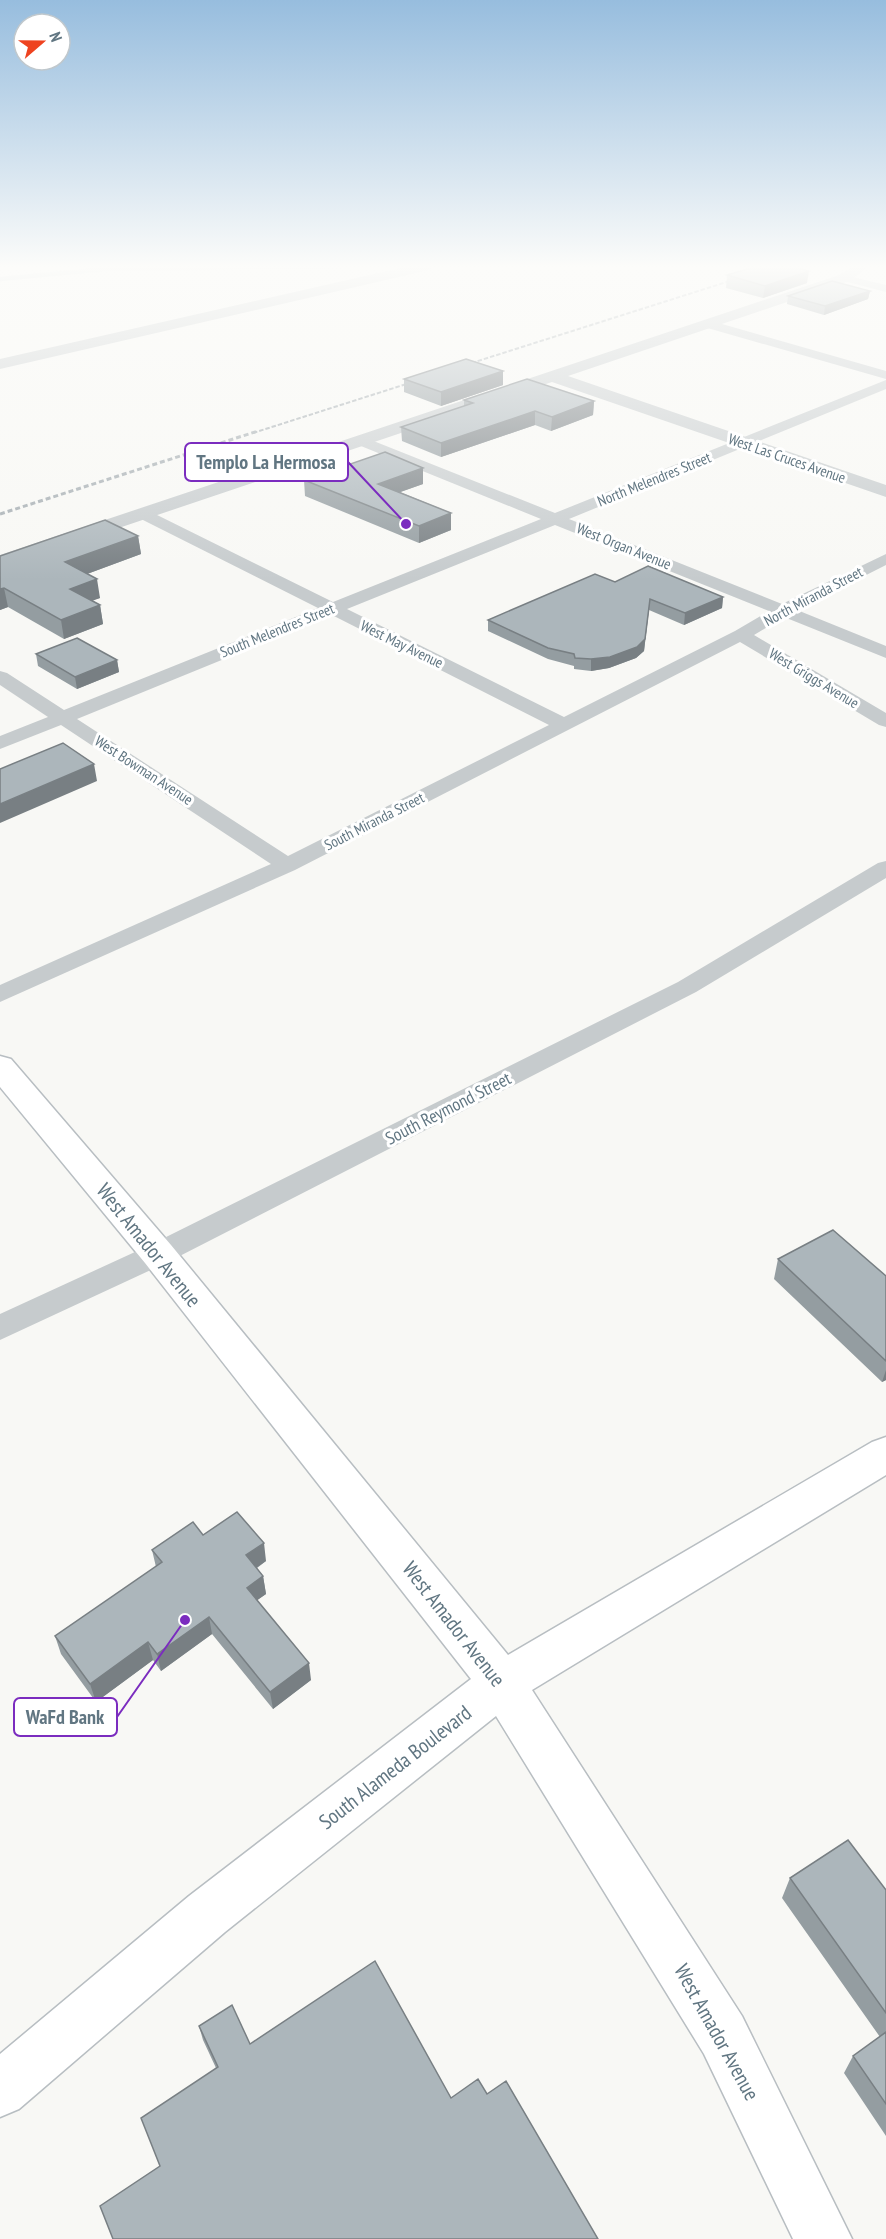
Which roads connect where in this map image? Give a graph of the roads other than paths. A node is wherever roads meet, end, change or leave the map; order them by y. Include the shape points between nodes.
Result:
1 (569, 370) edge
2 (870, 370) edge
3 (886, 375) edge
4 (552, 376) junction
5 (886, 384) edge
6 (362, 441) junction
7 (744, 443) junction
8 (886, 491) edge
9 (143, 514) junction
10 (555, 519) junction
11 (886, 559) edge
12 (0, 562) edge
13 (329, 609) junction
14 (783, 610) junction
15 (741, 635) junction
16 (886, 652) edge
17 (0, 677) edge
18 (63, 717) junction
19 (886, 721) edge
20 (565, 725) junction
21 (0, 743) edge
22 (286, 865) junction
23 (886, 868) edge
24 (0, 994) edge
25 (0, 1066) edge
26 (158, 1254) junction
27 (0, 1328) edge
28 (886, 1454) edge
29 (502, 1683) junction
30 (0, 2090) edge
31 (823, 2239) edge

1 - 4 street
2 - 3 street
4 - 6 street
4 - 7 street, West Las Cruces Avenue
5 - 7 street, North Melendres Street
6 - 9 street
6 - 10 street, West Organ Avenue
7 - 8 street, West Las Cruces Avenue
7 - 10 street, North Melendres Street
9 - 12 street
9 - 13 street, West May Avenue
10 - 13 street, South Melendres Street
10 - 14 street, West Organ Avenue
11 - 14 street, North Miranda Street
13 - 18 street, South Melendres Street
13 - 20 street, West May Avenue
14 - 15 street, North Miranda Street
14 - 16 street, West Organ Avenue
15 - 19 street, West Griggs Avenue
15 - 20 street, South Miranda Street
17 - 18 street, West Bowman Avenue
18 - 21 street, South Melendres Street
18 - 22 street, West Bowman Avenue
20 - 22 street, South Miranda Street
22 - 24 street, South Miranda Street
23 - 26 street, South Reymond Street via 687,987
25 - 26 main road, West Amador Avenue
26 - 27 street, South Reymond Street
26 - 29 main road, West Amador Avenue
28 - 29 main road, South Alameda Boulevard
29 - 30 main road, South Alameda Boulevard via 207,1914
29 - 31 main road, West Amador Avenue via 723,2034

